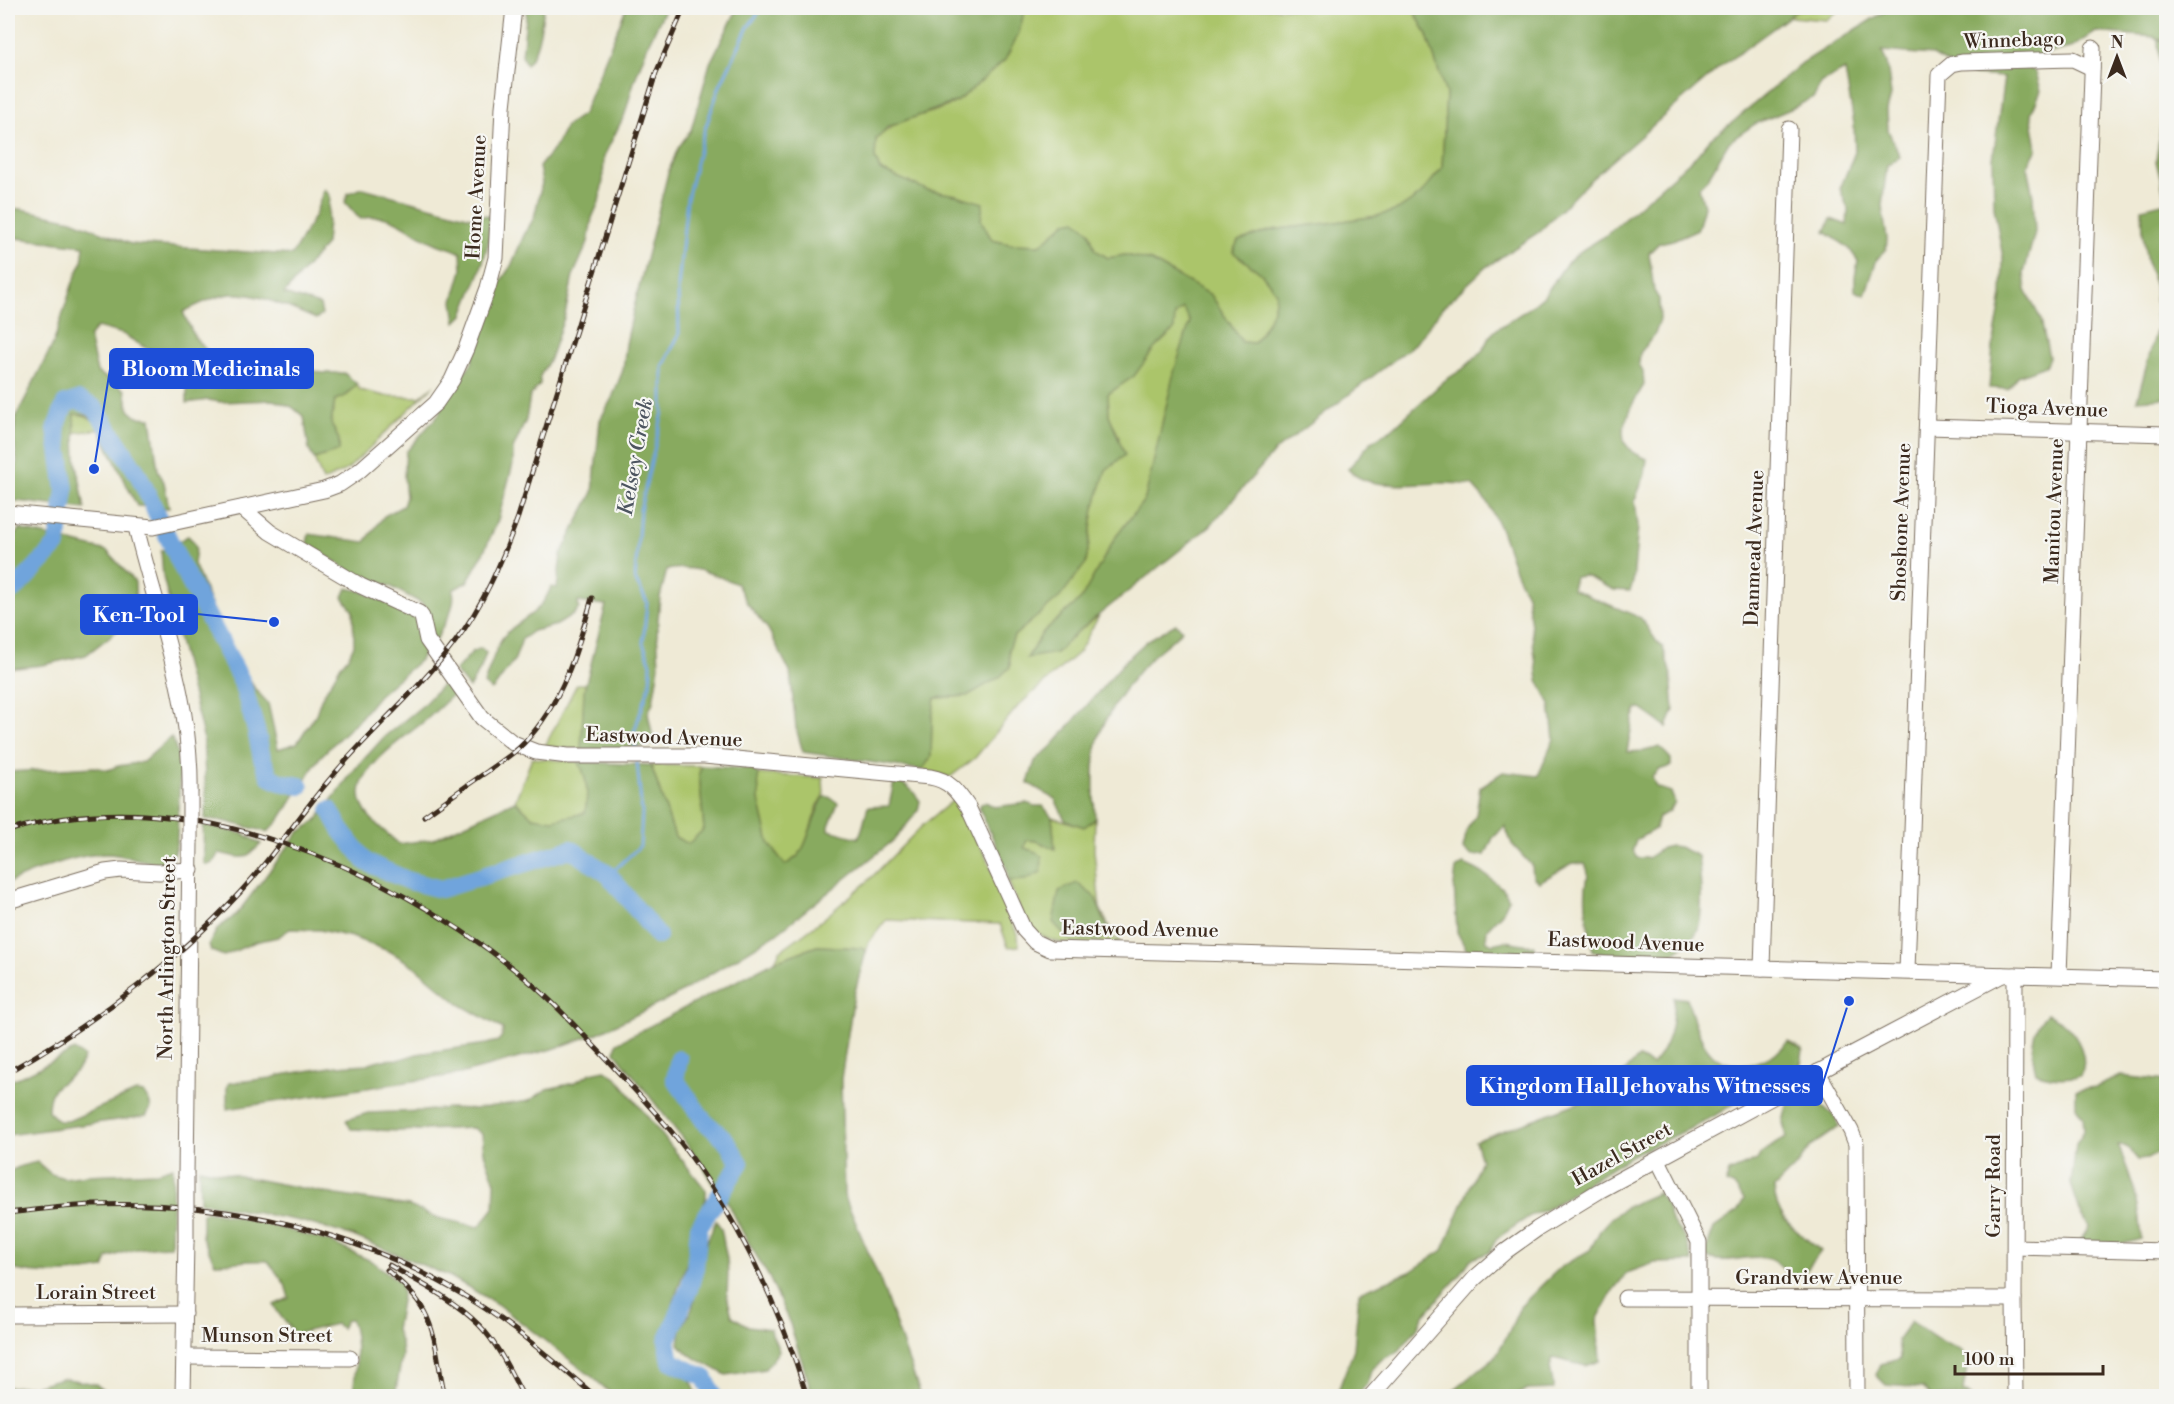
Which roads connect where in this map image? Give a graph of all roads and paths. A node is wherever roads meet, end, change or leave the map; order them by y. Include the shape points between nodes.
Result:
1 (514, 8) edge
2 (2093, 48) dead end
3 (2092, 68) junction
4 (1939, 75) joint
5 (1789, 129) dead end
6 (1927, 427) junction
7 (2078, 431) junction
8 (2166, 434) edge
9 (242, 508) junction
10 (8, 513) edge
11 (136, 527) junction
12 (191, 870) junction
13 (8, 901) edge
14 (1762, 968) junction
15 (1907, 971) junction
16 (2008, 975) junction
17 (2059, 975) junction
18 (2166, 979) edge
19 (1818, 1072) junction
20 (1658, 1160) junction
21 (2015, 1247) junction
22 (2166, 1251) edge
23 (1625, 1298) dead end
24 (1699, 1299) junction
25 (1857, 1299) junction
26 (2014, 1299) junction
27 (185, 1314) junction
28 (8, 1315) edge
29 (184, 1357) junction
30 (350, 1358) dead end
31 (183, 1396) edge
32 (1371, 1396) edge
33 (1699, 1396) edge
34 (1857, 1396) edge
35 (2015, 1396) edge

1 - 9 street, Home Avenue via 503,107 496,258 452,380 420,418 347,479 324,490
2 - 3 street, Manitou Avenue
3 - 4 street, Winnebago via 2073,59 1962,62 1952,64
3 - 7 street, Manitou Avenue
4 - 6 street, Shoshone Avenue
5 - 14 street, Danmead Avenue
6 - 7 street, Tioga Avenue
6 - 15 street, Shoshone Avenue
7 - 8 street, Tioga Avenue
7 - 17 street, Manitou Avenue
9 - 11 street, Home Avenue
9 - 14 street, Eastwood Avenue via 316,560 419,613 427,640 482,718 513,743 536,752 615,757 704,756 945,781 968,807 1024,930 1035,942 1050,949
10 - 11 street, Home Avenue
11 - 12 street, North Arlington Street, bridge via 182,698 189,744
12 - 13 street via 105,872
12 - 27 street, North Arlington Street, bridge
14 - 15 street, Eastwood Avenue
15 - 16 street, Eastwood Avenue
16 - 17 street, Eastwood Avenue
16 - 19 street, Hazel Street
16 - 21 street, Garry Road
17 - 18 street, Eastwood Avenue
19 - 20 street, Hazel Street
19 - 25 street via 1856,1144
20 - 24 street via 1699,1242
20 - 32 street, Hazel Street via 1560,1213 1491,1264
21 - 22 street
21 - 26 street, Garry Road
23 - 24 street, Grandview Avenue
24 - 25 street, Grandview Avenue
24 - 33 street
25 - 26 street, Grandview Avenue
25 - 34 street
26 - 35 street, Garry Road
27 - 28 street, Lorain Street
27 - 29 street, North Arlington Street
29 - 30 street, Munson Street
29 - 31 street, North Arlington Street

